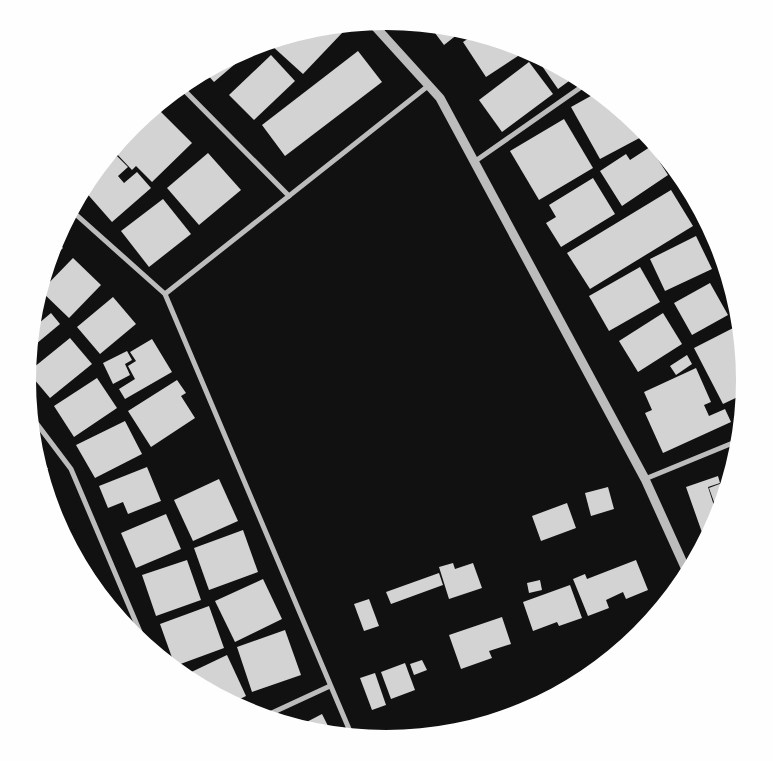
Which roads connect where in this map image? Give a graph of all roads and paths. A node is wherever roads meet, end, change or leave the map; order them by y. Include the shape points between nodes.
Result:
1 (379, 30) edge
2 (428, 86) junction
3 (580, 88) edge
4 (187, 93) edge
5 (474, 162) junction
6 (289, 196) junction
7 (77, 216) edge
8 (164, 294) junction
9 (39, 427) edge
10 (731, 444) edge
11 (645, 479) junction
12 (684, 565) edge
13 (138, 627) edge
14 (330, 686) junction
15 (273, 712) edge
16 (349, 729) edge

1 - 2 street
2 - 5 street via 440,98
2 - 6 street
3 - 5 street
4 - 6 street
5 - 11 street
6 - 8 street
7 - 8 street
8 - 14 street
9 - 13 street via 71,469
10 - 11 street
11 - 12 street
14 - 15 street
14 - 16 street

